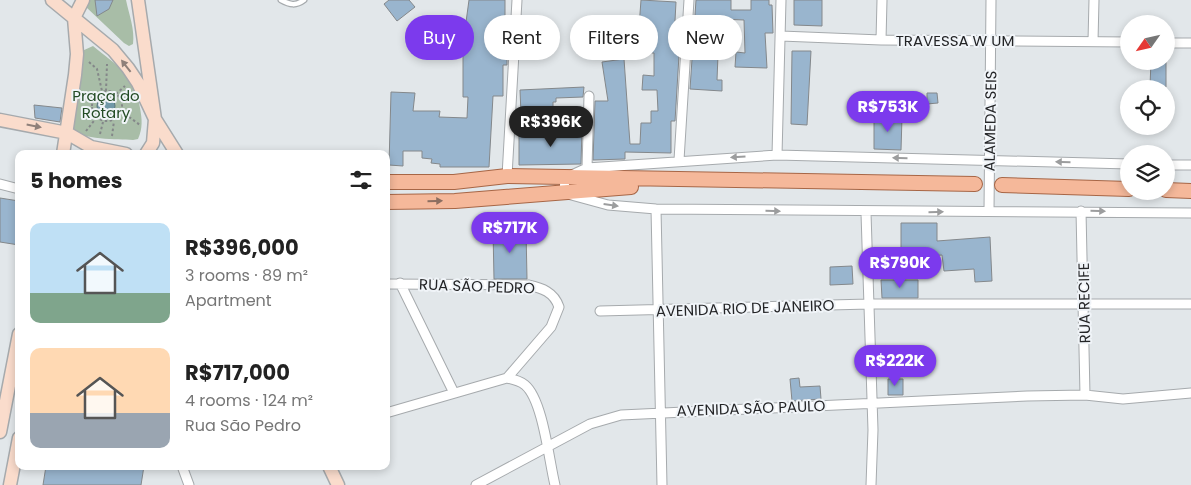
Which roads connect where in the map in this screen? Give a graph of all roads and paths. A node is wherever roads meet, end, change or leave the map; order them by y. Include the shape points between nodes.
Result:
1 (52, 0) edge
2 (83, 0) edge
3 (138, 0) edge
4 (281, 0) edge
5 (304, 0) edge
6 (517, 0) edge
7 (689, 0) edge
8 (781, 0) edge
9 (882, 0) edge
10 (991, 0) edge
11 (1094, 0) edge
12 (74, 18) junction
13 (781, 36) junction
14 (881, 40) junction
15 (992, 40) junction
16 (1092, 41) junction
17 (1120, 42) edge
18 (1175, 43) edge
19 (1191, 43) edge
20 (83, 58) dead end
21 (107, 64) dead end
22 (130, 82) dead end
23 (78, 90) dead end
24 (104, 91) junction
25 (116, 94) junction
26 (136, 95) dead end
27 (589, 96) dead end
28 (93, 100) junction
29 (121, 101) junction
30 (81, 106) dead end
31 (121, 111) junction
32 (93, 112) junction
33 (97, 118) junction
34 (114, 119) junction
35 (155, 119) junction
36 (0, 120) edge
37 (104, 121) junction
38 (140, 125) dead end
39 (67, 133) junction
40 (85, 133) dead end
41 (100, 134) dead end
42 (112, 136) dead end
43 (64, 150) edge
44 (90, 150) edge
45 (148, 150) edge
46 (174, 150) edge
47 (777, 155) junction
48 (679, 160) junction
49 (989, 160) junction
50 (1120, 164) edge
51 (1175, 165) edge
52 (1191, 165) edge
53 (587, 168) junction
54 (507, 176) junction
55 (565, 178) junction
56 (706, 180) junction
57 (390, 182) edge
58 (454, 182) junction
59 (0, 184) edge
60 (975, 184) dead end
61 (1002, 185) dead end
62 (15, 187) edge
63 (1120, 189) edge
64 (1175, 190) edge
65 (1191, 191) edge
66 (564, 193) junction
67 (455, 201) junction
68 (390, 202) edge
69 (656, 209) junction
70 (989, 211) junction
71 (1081, 211) junction
72 (866, 213) junction
73 (1191, 213) edge
74 (400, 283) junction
75 (390, 284) edge
76 (869, 304) junction
77 (1084, 304) junction
78 (1191, 304) edge
79 (600, 311) dead end
80 (659, 311) junction
81 (15, 351) edge
82 (506, 378) junction
83 (454, 393) junction
84 (1191, 393) edge
85 (1085, 396) junction
86 (3, 401) edge
87 (871, 402) junction
88 (390, 412) edge
89 (661, 412) junction
90 (0, 432) edge
91 (546, 446) junction
92 (15, 459) edge
93 (184, 470) edge
94 (331, 470) edge
95 (10, 485) edge
96 (190, 485) edge
97 (338, 485) edge
98 (476, 485) edge
99 (555, 485) edge
100 (662, 485) edge
101 (871, 485) edge

1 - 12 street
2 - 12 street
3 - 35 street
4 - 5 lane via 288,4
6 - 54 street
7 - 48 street
8 - 13 street
9 - 14 street
10 - 15 street, ALAMEDA SEIS
11 - 16 street
35 -> 12 street via 128,68 113,50
12 - 39 street via 77,54
13 - 14 street, TRAVESSA W UM
13 - 47 street
14 - 15 street, TRAVESSA W UM
15 - 16 street, TRAVESSA W UM
15 - 49 street, ALAMEDA SEIS
16 - 17 street, TRAVESSA W UM
18 - 19 street
20 - 24 path via 97,68
21 - 24 path
22 - 25 path
23 - 28 path
24 - 25 path
24 - 28 path
25 - 29 path
26 - 29 path
27 - 53 street
28 - 32 path
29 - 31 path
30 - 32 path
31 - 34 path
31 - 38 path
32 - 33 path
33 - 37 path
33 - 40 path
34 - 37 path
34 - 42 path
35 - 45 street
35 - 46 street
36 -> 39 street
37 - 41 path
39 - 43 street
39 - 44 street
47 -> 48 street
49 -> 47 street
48 - 53 street
50 -> 49 street
49 - 70 street, ALAMEDA SEIS
51 - 52 street
53 - 55 street
54 - 55 main road
54 - 58 main road
55 - 56 main road
55 - 66 street
56 - 60 main road
56 - 66 main road
57 - 58 main road
58 - 67 main road
59 - 62 street
61 - 63 main road
64 - 65 main road
66 - 67 main road
66 -> 69 street via 608,206
68 -> 67 main road
69 -> 72 street
69 - 80 street
70 - 71 street
72 -> 70 street
71 -> 73 street
71 - 77 street, RUA RECIFE
72 - 76 street
74 - 75 street, RUA SÃO PEDRO
74 - 82 street, RUA SÃO PEDRO via 528,285 549,292 559,307 551,327
74 - 83 street
76 - 77 street, AVENIDA RIO DE JANEIRO
76 - 80 street, AVENIDA RIO DE JANEIRO
76 - 87 street
77 - 78 street, AVENIDA RIO DE JANEIRO
77 - 85 street, RUA RECIFE
79 - 80 street, AVENIDA RIO DE JANEIRO
80 - 89 street
81 - 86 street
82 - 83 street
82 - 91 street via 525,385 533,396 539,407
83 - 88 street
84 - 85 street, AVENIDA SÃO PAULO via 1123,399
85 - 87 street, AVENIDA SÃO PAULO
86 - 90 street
87 - 89 street, AVENIDA SÃO PAULO
87 - 101 street
89 - 91 street, AVENIDA SÃO PAULO via 606,418
89 - 100 street
91 - 98 street, AVENIDA SÃO PAULO
91 - 99 street
92 - 95 street
93 - 96 street
94 - 97 street

